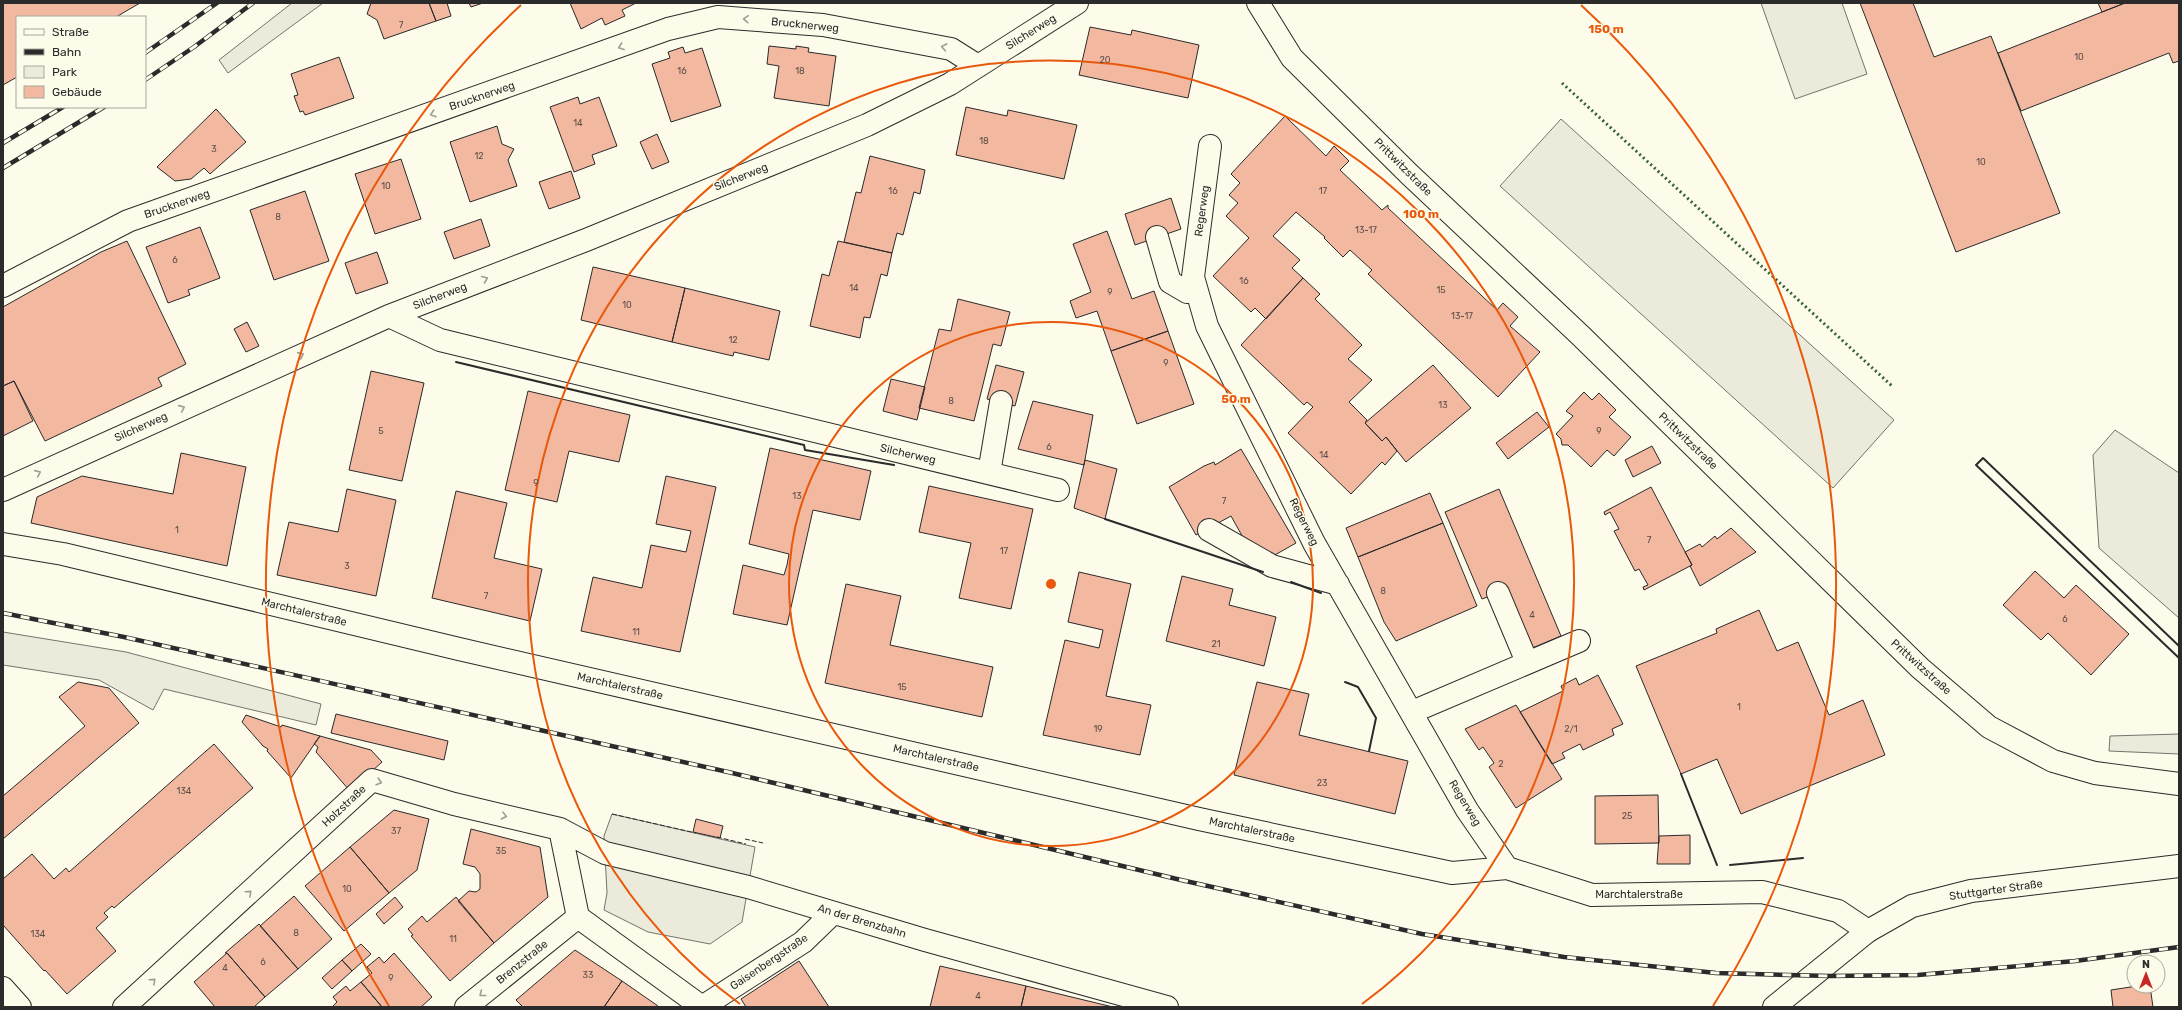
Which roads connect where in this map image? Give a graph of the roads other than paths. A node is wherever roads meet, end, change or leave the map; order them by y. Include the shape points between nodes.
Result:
1 (1077, 3) edge
2 (1258, 3) edge
3 (978, 66) junction
4 (1210, 146) dead end
5 (1157, 237) dead end
6 (3, 286) edge
7 (1196, 289) junction
8 (389, 316) junction
9 (1001, 402) dead end
10 (989, 473) junction
11 (3, 490) edge
12 (1058, 490) dead end
13 (1209, 530) dead end
14 (3, 544) edge
15 (1338, 584) junction
16 (1498, 593) dead end
17 (1579, 642) dead end
18 (1526, 662) junction
19 (1412, 712) junction
20 (2179, 784) edge
21 (560, 829) junction
22 (2179, 866) edge
23 (1507, 868) junction
24 (833, 913) junction
25 (578, 917) junction
26 (1868, 931) junction
27 (3, 988) edge
28 (20, 1007) edge
29 (124, 1007) edge
30 (466, 1007) edge
31 (702, 1007) edge
32 (1167, 1007) edge
33 (1774, 1007) edge

1 - 3 street, Silcherweg
2 - 20 street, Prittwitzstraße via 1292,58 1409,174 1586,341 1920,668 1989,727 2053,761 2095,773
3 -> 6 street, Brucknerweg via 951,49 823,25 718,17 668,30 128,221
8 -> 3 street, Silcherweg via 586,240 867,126 950,84
4 - 7 street, Regerweg via 1193,277
5 - 7 street via 1170,282 1187,292
7 - 15 street, Regerweg via 1207,326
8 - 10 street, Silcherweg via 440,340
11 -> 8 street, Silcherweg
9 - 10 street
10 - 12 street, Silcherweg
13 - 15 street via 1272,566
14 - 23 street, Marchtalerstraße via 63,554 459,649 1199,819 1452,873
15 - 19 street, Regerweg
16 - 18 street
17 - 18 street
18 - 19 street
19 - 23 street, Regerweg via 1467,810
21 - 24 street, An der Brenzbahn via 605,853 748,887
21 - 25 street
29 -> 21 street, Holzstraße via 372,780 454,804
22 - 26 street, Stuttgarter Straße via 1971,891 1912,906
23 - 26 street, Marchtalerstraße via 1592,895 1762,892 1838,911
24 - 31 street, Gaisenbergstraße via 803,942
24 - 32 street, An der Brenzbahn
25 -> 30 street, Brenzstraße
25 - 31 street, Gaisenbergstraße
26 - 33 street, Stuttgarter Straße
27 - 28 street

